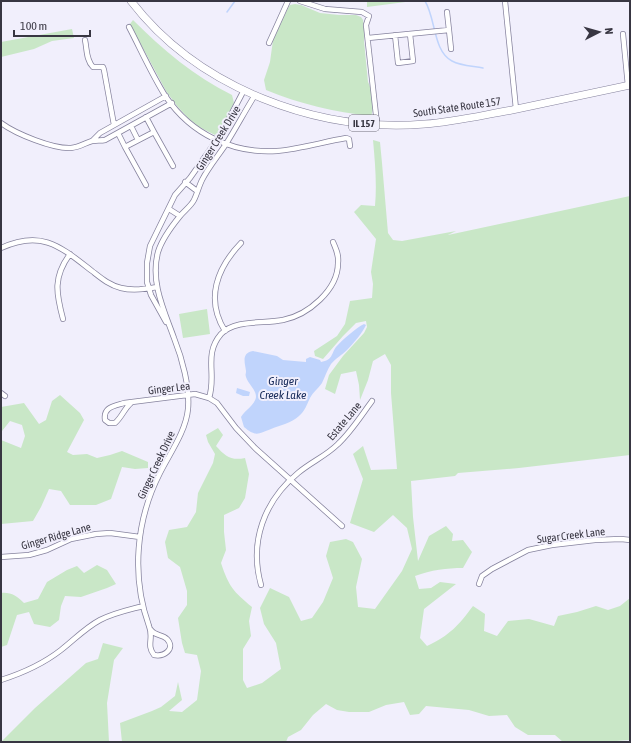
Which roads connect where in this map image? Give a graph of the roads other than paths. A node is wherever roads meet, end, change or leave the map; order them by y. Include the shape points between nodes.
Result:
1 (131, 1) edge
2 (288, 1) edge
3 (300, 1) edge
4 (505, 1) edge
5 (447, 12) dead end
6 (128, 27) dead end
7 (449, 30) junction
8 (410, 34) junction
9 (623, 34) dead end
10 (395, 35) junction
11 (368, 38) junction
12 (85, 40) dead end
13 (269, 43) dead end
14 (451, 49) dead end
15 (629, 86) edge
16 (244, 90) junction
17 (255, 95) junction
18 (166, 96) junction
19 (172, 103) junction
20 (516, 109) junction
21 (146, 117) junction
22 (121, 121) junction
23 (1, 123) edge
24 (377, 124) junction
25 (114, 125) junction
26 (131, 126) junction
27 (126, 129) junction
28 (154, 132) junction
29 (118, 133) junction
30 (138, 140) junction
31 (217, 140) junction
32 (92, 141) junction
33 (226, 144) junction
34 (350, 146) dead end
35 (125, 147) junction
36 (173, 166) dead end
37 (186, 182) junction
38 (146, 185) dead end
39 (197, 191) junction
40 (169, 209) junction
41 (180, 216) junction
42 (333, 242) dead end
43 (241, 243) dead end
44 (1, 248) edge
45 (70, 254) junction
46 (157, 287) junction
47 (149, 288) junction
48 (63, 319) dead end
49 (225, 331) junction
50 (172, 332) junction
51 (188, 394) junction
52 (209, 398) junction
53 (372, 401) dead end
54 (131, 402) junction
55 (290, 480) junction
56 (342, 526) dead end
57 (140, 537) junction
58 (630, 540) edge
59 (1, 557) edge
60 (479, 584) dead end
61 (261, 585) dead end
62 (143, 606) junction
63 (151, 630) junction
64 (1, 680) edge

1 - 16 main road, South State Route 157 / IL 157 via 150,25 184,55
2 - 13 street
3 - 11 street via 325,9 362,12 369,16 366,25
4 - 20 street
5 - 7 street
6 - 18 street
7 - 8 street
7 - 14 street
8 - 10 street
8 - 10 street via 413,61 398,63
9 - 15 street
10 - 11 street
11 - 24 street
12 - 25 street via 91,65 103,67
15 - 20 main road, South State Route 157 / IL 157
16 - 17 main road, South State Route 157 / IL 157
16 - 31 street, Ginger Creek Drive
17 - 24 main road, South State Route 157 / IL 157 via 301,112 344,121
17 - 33 street, Ginger Creek Drive
18 - 19 street
18 - 22 street
19 - 21 street
19 - 31 street via 195,127
20 - 24 main road, South State Route 157 / IL 157 via 426,124
21 - 26 street
21 - 28 street
22 - 25 street
22 - 27 street
23 - 32 street via 16,133 58,147 83,146
25 - 32 street
26 - 27 street
26 - 30 street
27 - 29 street
28 - 30 street
28 - 36 street
29 - 32 street via 102,141
29 - 35 street
30 - 35 street
31 - 33 street
31 - 37 street, Ginger Creek Drive
33 - 34 street via 246,150 276,151 346,138 349,139
33 - 39 street, Ginger Creek Drive
35 - 38 street
37 - 39 street
37 - 40 street, Ginger Creek Drive via 175,195
39 - 41 street, Ginger Creek Drive via 193,201
40 - 41 street
40 - 47 street, Ginger Creek Drive via 148,253 146,272
41 - 46 street, Ginger Creek Drive via 166,235 158,253
42 - 49 street via 338,253 335,276 327,292 313,305 302,313 284,320 246,324
43 - 49 street via 225,262 216,287 215,308
44 - 45 street via 17,242 41,241 56,245
45 - 47 street via 113,286 130,290
45 - 48 street via 61,268 57,283 57,299
46 - 47 street
46 - 50 street, Ginger Creek Drive
47 - 50 street, Ginger Creek Drive via 156,307
49 - 52 street via 217,339 212,350 210,364 213,384
50 - 51 street, Ginger Creek Drive via 182,360
51 - 52 street, Ginger Lea via 201,394
51 - 54 street, Ginger Lea
51 - 57 street, Ginger Creek Drive via 186,423 154,485 146,506
52 - 55 street via 217,403 249,442
53 - 55 street, Estate Lane via 337,445
54 - 54 street, Ginger Lea via 115,423 105,420 106,411
55 - 56 street
55 - 61 street, Estate Lane via 271,502 262,522 258,553
57 - 59 street, Ginger Ridge Lane via 96,534 71,539 29,555
57 - 62 street, Ginger Creek Drive via 139,572
58 - 60 street, Sugar Creek Lane via 552,544 528,550 492,569 482,576
62 - 63 street, Ginger Creek Drive
62 - 64 street via 100,620 42,663
63 - 63 street, Ginger Creek Drive via 151,652 154,655 165,655 170,645 168,640

